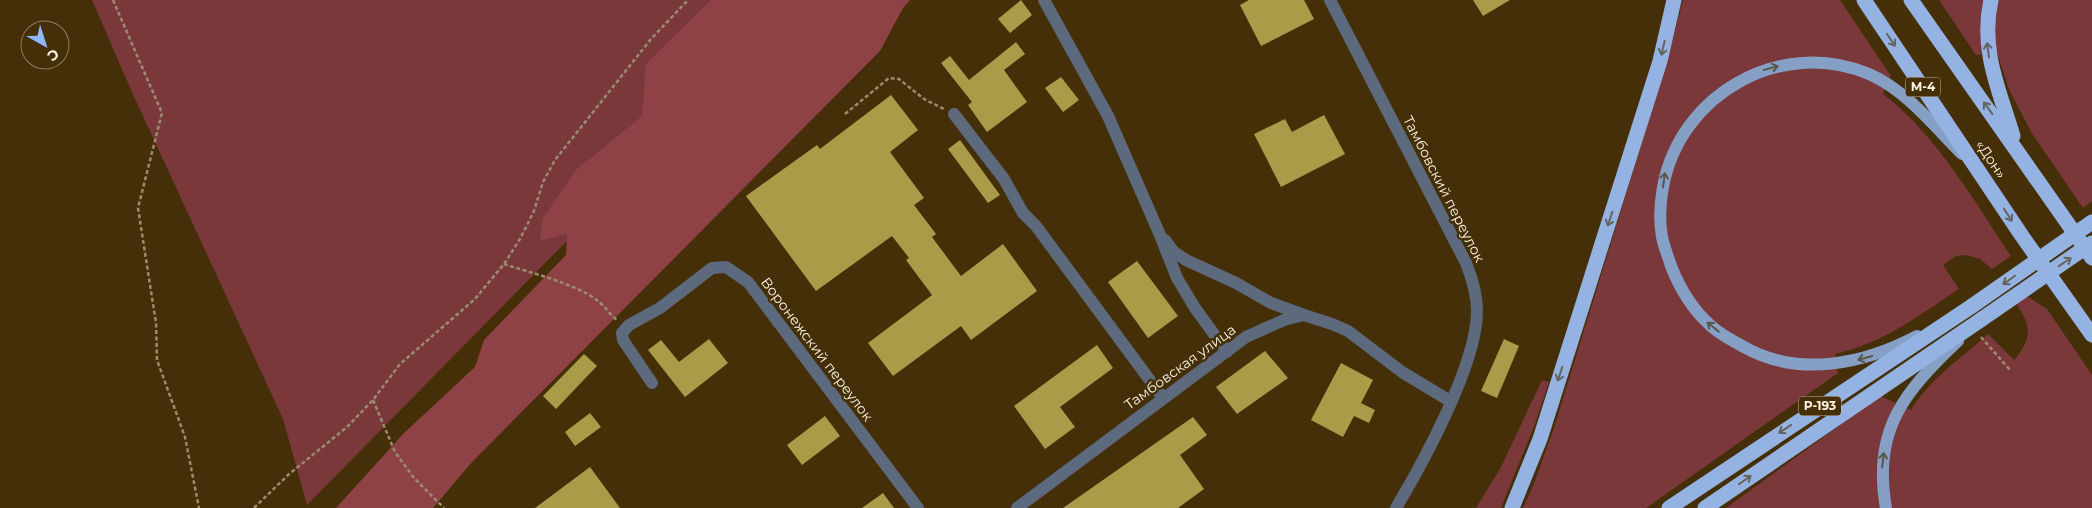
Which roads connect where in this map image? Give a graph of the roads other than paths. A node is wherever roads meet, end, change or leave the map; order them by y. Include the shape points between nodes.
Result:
1 (1044, 0) edge
2 (1330, 0) edge
3 (1674, 0) edge
4 (1864, 0) edge
5 (1911, 0) edge
6 (1991, 0) edge
7 (954, 114) road end
8 (2016, 147) junction
9 (1982, 174) junction
10 (2092, 222) edge
11 (1160, 235) junction
12 (2092, 243) edge
13 (2092, 258) edge
14 (1972, 306) junction
15 (1304, 315) junction
16 (1982, 319) junction
17 (2092, 335) edge
18 (1227, 352) junction
19 (652, 383) dead end
20 (1163, 398) junction
21 (1450, 401) junction
22 (918, 508) edge
23 (1016, 508) edge
24 (1396, 508) edge
25 (1512, 508) edge
26 (1669, 508) edge
27 (1705, 508) edge
28 (1886, 508) edge

1 - 11 street via 1104,108
2 - 21 street, Тамбовский переулок via 1471,275 1477,312 1473,341
3 -> 25 highway via 1660,61 1540,440
4 -> 9 highway, «Дон» / М-4
8 -> 5 highway, «Дон» / М-4
8 -> 6 highway via 1989,60 1986,28
7 - 20 street via 1004,179 1023,213 1036,226
8 - 13 highway, «Дон» / М-4
14 -> 9 main road via 1895,348 1870,356 1830,364 1774,360 1756,354 1713,328 1692,305 1676,279 1665,249 1660,206 1670,160 1686,129 1708,104 1751,74 1801,62 1849,67 1886,83 1914,105
9 -> 17 highway, «Дон» / М-4
10 -> 14 highway, Р-193, bridge
11 - 15 street via 1174,252 1186,260 1272,303
11 - 18 street via 1177,278
16 -> 12 highway, Р-193, bridge
14 -> 26 highway, Р-193
15 - 18 street, Тамбовская улица via 1246,337
15 - 21 street via 1348,331 1402,372
27 -> 16 highway, Р-193
28 -> 16 main road via 1882,486 1884,453 1896,413 1926,372
18 - 20 street, Тамбовская улица
19 - 22 street, Воронежский переулок via 623,340 622,333 712,268 726,267 748,282
20 - 23 street, Тамбовская улица
21 - 24 street, Тамбовский переулок

